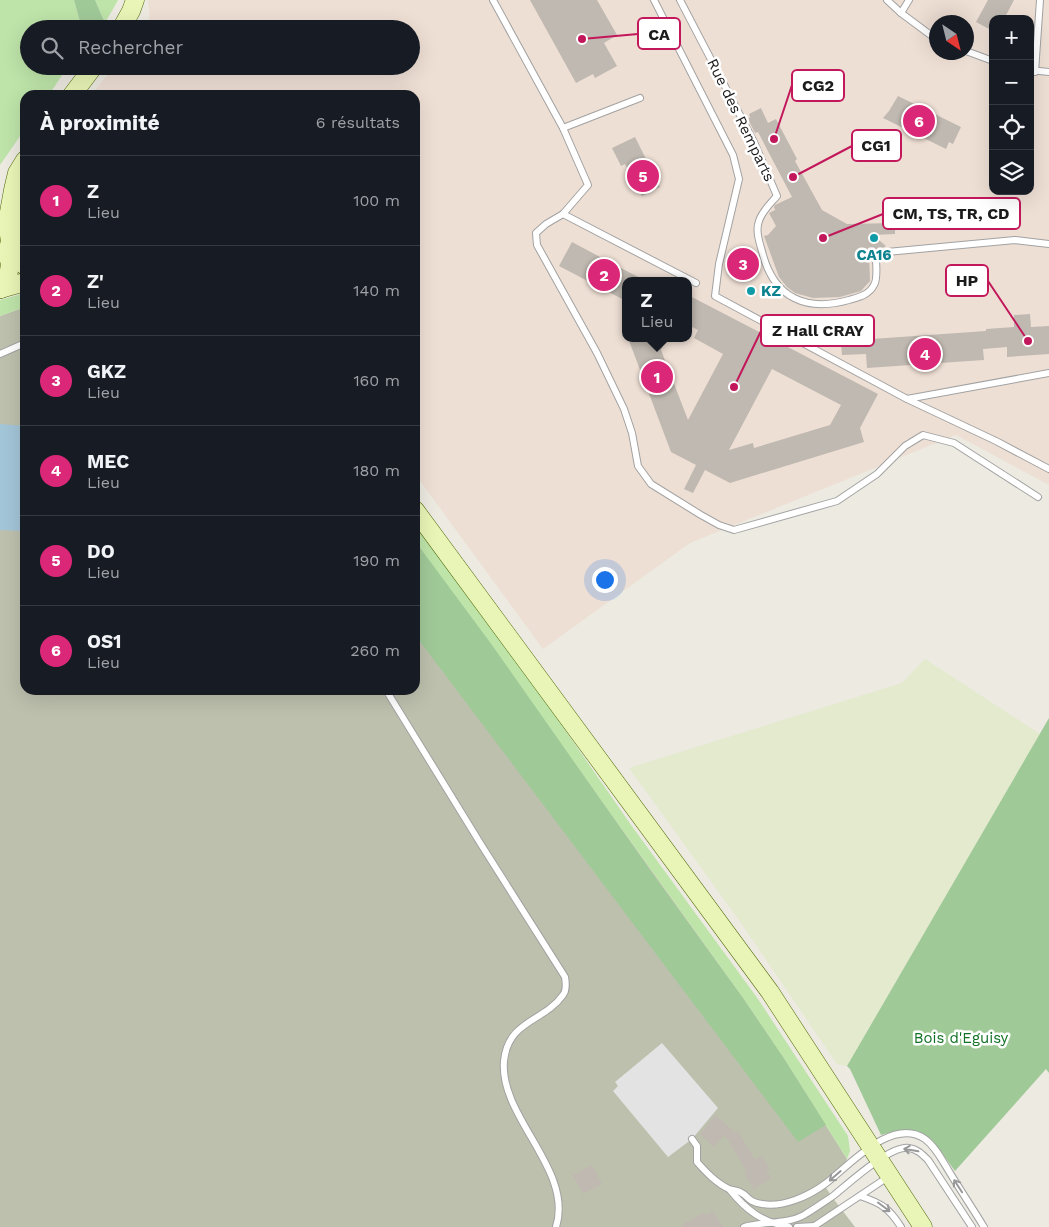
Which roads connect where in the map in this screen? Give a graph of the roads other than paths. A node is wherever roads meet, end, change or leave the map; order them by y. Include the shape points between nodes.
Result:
1 (135, 0) edge
2 (494, 0) edge
3 (654, 0) edge
4 (680, 0) edge
5 (887, 0) edge
6 (909, 0) edge
7 (1040, 0) edge
8 (901, 13) junction
9 (126, 20) edge
10 (929, 34) edge
11 (974, 54) edge
12 (990, 60) edge
13 (1034, 61) edge
14 (1034, 71) edge
15 (1049, 72) edge
16 (87, 75) edge
17 (76, 90) edge
18 (640, 98) dead end
19 (562, 128) junction
20 (20, 169) edge
21 (6, 208) edge
22 (563, 214) junction
23 (17, 240) edge
24 (1049, 244) edge
25 (20, 254) edge
26 (684, 277) edge
27 (692, 281) edge
28 (20, 283) edge
29 (696, 283) dead end
30 (0, 289) edge
31 (20, 345) edge
32 (0, 354) edge
33 (1049, 372) edge
34 (907, 398) junction
35 (1049, 469) edge
36 (1038, 497) dead end
37 (420, 517) edge
38 (389, 695) edge
39 (692, 1139) dead end
40 (875, 1154) junction
41 (889, 1176) junction
42 (729, 1189) junction
43 (860, 1196) junction
44 (770, 1225) edge
45 (814, 1226) edge
46 (556, 1227) edge
47 (744, 1227) edge
48 (790, 1227) edge
49 (797, 1227) edge
50 (901, 1227) edge
51 (923, 1227) edge
52 (972, 1227) edge
53 (984, 1227) edge

1 - 9 main road
2 - 19 lane
3 - 34 lane via 733,155 739,179 719,264 715,296
4 - 24 lane, Rue des Remparts via 754,142 777,196 758,221 758,240 775,284 791,298 813,303 838,303 867,294 875,284 876,258 886,252 1015,240
5 - 8 lane
6 - 8 lane
7 - 13 lane
8 - 10 lane
11 - 12 lane
14 - 15 lane
16 - 17 main road
18 - 19 lane
19 - 22 lane via 588,185
20 - 21 main road
21 - 23 main road via 19,219
22 - 26 lane
22 - 36 lane via 536,233 537,244 624,409 638,466 650,484 700,515 734,530 837,502 877,474 905,446 924,435 954,443
23 - 25 main road
23 - 30 main road via 7,253 10,264 8,277
27 - 29 lane
28 - 30 main road
31 - 32 lane
33 - 34 lane
34 - 35 lane
37 - 40 main road via 770,992
38 - 46 lane via 566,977 563,995 519,1028 509,1041 503,1070 515,1105 558,1192
39 - 42 lane via 697,1146 697,1162 712,1179
40 - 41 main road
40 -> 42 lane via 856,1157 824,1185 778,1205 750,1201 741,1192
40 - 44 lane via 832,1197 802,1216
52 -> 40 lane via 919,1150 907,1147
53 -> 40 lane via 936,1151 925,1140 914,1134 898,1134 883,1139
41 - 43 lane
41 - 51 main road
42 - 44 lane
43 - 45 lane
43 -> 50 lane via 877,1202 892,1213
44 - 47 lane
44 - 48 lane
45 - 49 lane

